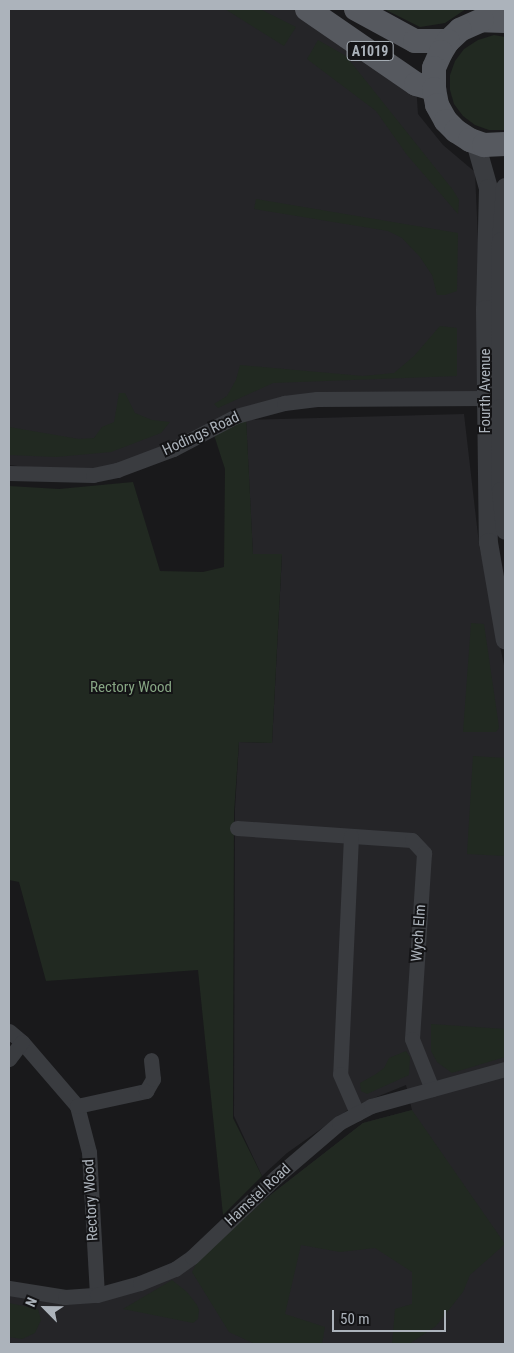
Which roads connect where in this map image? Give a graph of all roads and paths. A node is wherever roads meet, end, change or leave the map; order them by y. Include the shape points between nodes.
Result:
1 (306, 9) edge
2 (356, 9) edge
3 (492, 16) edge
4 (448, 41) junction
5 (434, 89) junction
6 (475, 142) junction
7 (505, 144) edge
8 (505, 186) edge
9 (485, 398) junction
10 (9, 473) edge
11 (505, 530) edge
12 (505, 640) edge
13 (237, 828) dead end
14 (351, 836) junction
15 (9, 1031) edge
16 (22, 1042) junction
17 (9, 1060) edge
18 (151, 1060) dead end
19 (505, 1069) edge
20 (432, 1089) junction
21 (77, 1106) junction
22 (357, 1113) junction
23 (9, 1288) edge
24 (97, 1295) junction

1 - 5 main road, A1019 via 416,84
2 - 4 main road, A1019 via 416,42
3 - 4 main road via 460,30
4 - 5 main road via 434,68
5 - 6 main road via 437,105 446,121
6 - 7 main road
6 - 9 street, Fourth Avenue via 488,188
8 - 11 street, Fourth Avenue via 501,241 500,408
9 - 10 street, Hodings Road via 316,399 284,403 236,416 173,449 117,470 93,476
9 - 12 street, Fourth Avenue via 488,542
13 - 14 street, Wych Elm
14 - 20 street, Wych Elm via 412,840 424,853 412,1039
14 - 22 street via 340,1074
15 - 16 street, Rectory Wood
16 - 17 street
16 - 21 street, Rectory Wood
18 - 21 street via 153,1079 146,1092
19 - 20 street, Hamstel Road
20 - 22 street, Hamstel Road
21 - 24 street, Rectory Wood via 89,1152
22 - 24 street, Hamstel Road via 339,1123 175,1269
23 - 24 street, Hamstel Road via 65,1297

